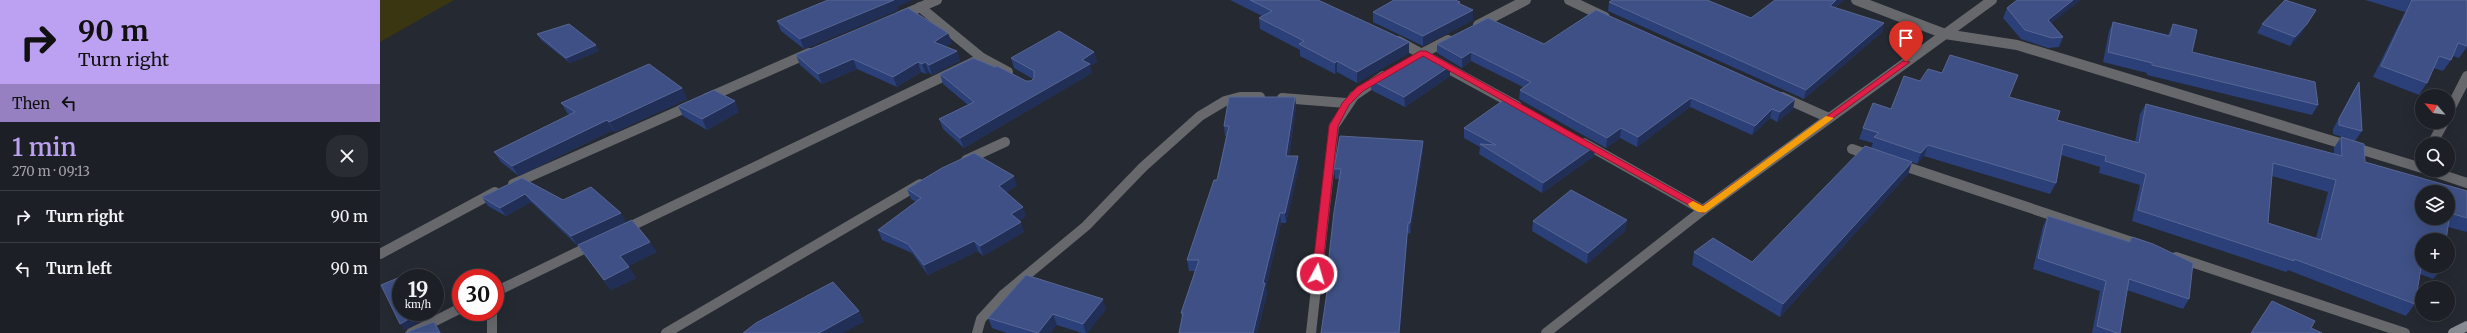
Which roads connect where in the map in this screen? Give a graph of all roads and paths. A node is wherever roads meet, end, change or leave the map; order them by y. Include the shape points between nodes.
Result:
1 (937, 0) edge
2 (1526, 0) edge
3 (1569, 0) edge
4 (1856, 0) edge
5 (1992, 0) edge
6 (920, 7) junction
7 (890, 20) edge
8 (1612, 20) edge
9 (1945, 34) junction
10 (1388, 36) edge
11 (822, 48) edge
12 (1423, 53) junction
13 (982, 58) junction
14 (1410, 60) edge
15 (1392, 71) edge
16 (2467, 76) edge
17 (1019, 78) edge
18 (1771, 92) edge
19 (2455, 99) edge
20 (1346, 104) junction
21 (1525, 110) edge
22 (1829, 118) junction
23 (1573, 137) edge
24 (1005, 142) dead end
25 (1852, 149) dead end
26 (959, 164) edge
27 (2415, 165) edge
28 (932, 177) edge
29 (2450, 177) edge
30 (2467, 183) edge
31 (1703, 210) junction
32 (617, 233) edge
33 (603, 240) edge
34 (380, 254) edge
35 (504, 288) edge
36 (452, 312) edge
37 (492, 321) edge
38 (2467, 326) edge
39 (411, 333) edge
40 (492, 333) edge
41 (666, 333) edge
42 (977, 333) edge
43 (1311, 333) edge
44 (1546, 333) edge
45 (2405, 333) edge
46 (2453, 333) edge

1 - 6 street
2 - 12 street
3 - 8 street
4 - 9 street
5 - 9 street
6 - 7 street
6 - 13 street
9 - 22 street
9 - 27 street via 2017,45
10 - 12 street
11 - 34 street via 487,196
12 - 14 street
12 - 21 street
13 - 17 street
13 - 32 street
15 - 20 street via 1360,89
16 - 19 street
18 - 22 street
20 - 42 street via 1296,98 1240,97 1224,101 1212,108 1143,167 1076,235 1004,294 981,319
20 - 43 street via 1334,126
22 - 31 street
23 - 31 street
24 - 26 street
25 - 45 street
28 - 41 street
29 - 30 street
31 - 44 street
33 - 35 street
36 - 39 street
37 - 40 street
38 - 46 street

